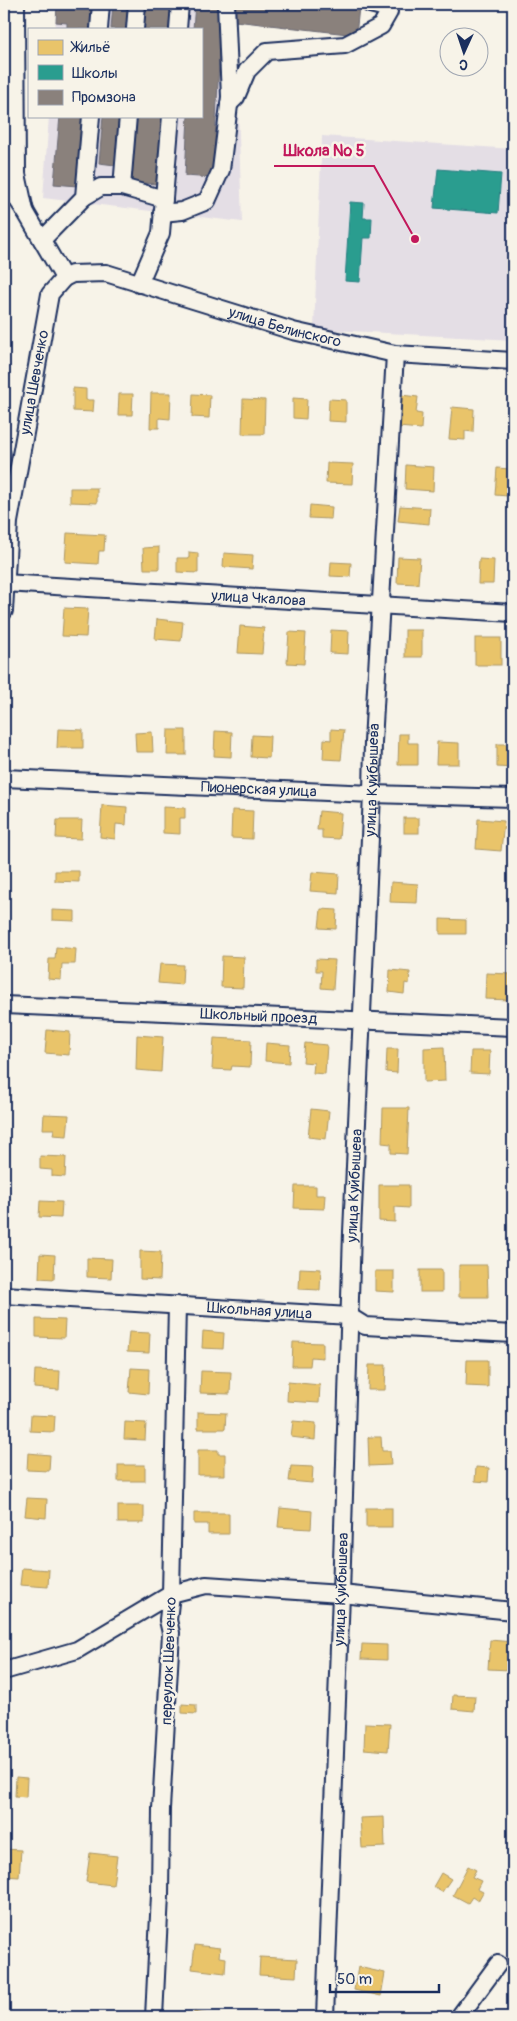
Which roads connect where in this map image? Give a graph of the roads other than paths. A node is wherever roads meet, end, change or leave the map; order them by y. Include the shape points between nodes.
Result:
1 (16, 4) edge
2 (29, 4) edge
3 (102, 4) edge
4 (137, 4) edge
5 (180, 4) edge
6 (226, 4) edge
7 (370, 4) edge
8 (17, 20) junction
9 (99, 28) edge
10 (135, 28) edge
11 (178, 28) edge
12 (229, 104) junction
13 (91, 118) edge
14 (128, 118) edge
15 (171, 118) edge
16 (4, 178) edge
17 (122, 187) junction
18 (84, 197) junction
19 (4, 199) edge
20 (163, 206) junction
21 (25, 211) junction
22 (42, 240) junction
23 (64, 278) junction
24 (138, 284) junction
25 (395, 354) junction
26 (513, 361) edge
27 (4, 583) edge
28 (380, 605) junction
29 (4, 611) edge
30 (513, 613) edge
31 (4, 778) edge
32 (372, 794) junction
33 (513, 798) edge
34 (4, 1005) edge
35 (362, 1020) junction
36 (513, 1027) edge
37 (4, 1296) edge
38 (177, 1305) junction
39 (349, 1316) junction
40 (513, 1334) edge
41 (171, 1594) junction
42 (341, 1594) junction
43 (513, 1611) edge
44 (4, 1671) edge
45 (498, 1964) dead end
46 (154, 2017) edge
47 (325, 2017) edge
48 (459, 2017) edge

1 - 8 street
2 - 8 street
3 - 9 street
4 - 10 street
5 - 11 street
6 - 12 street
7 - 12 street via 389,12 381,26 345,45 267,51 247,71 236,97
8 - 21 street via 17,174
12 - 20 street via 221,170 207,201 182,210
13 - 18 street
14 - 17 street
15 - 20 street
16 - 21 street
17 - 18 street via 101,187
17 - 20 street
18 - 22 street
19 - 21 street
20 - 24 street via 161,233
21 - 22 street
22 - 23 street
23 - 24 street, улица Белинского via 72,274 106,273
23 - 27 street, улица Шевченко via 50,294 9,522
24 - 25 street, улица Белинского via 293,332
25 - 26 street, улица Белинского
25 - 28 street, улица Куйбышева
27 - 28 street, улица Чкалова
27 - 29 street, улица Шевченко
28 - 30 street, улица Чкалова
28 - 32 street, улица Куйбышева
31 - 32 street, Пионерская улица
32 - 33 street, Пионерская улица
32 - 35 street, улица Куйбышева
34 - 35 street, Школьный проезд
35 - 36 street, Школьный проезд
35 - 39 street, улица Куйбышева
37 - 38 street, Школьная улица
38 - 39 street, Школьная улица
38 - 41 street, переулок Шевченко
39 - 40 street, Школьная улица via 365,1326
39 - 42 street, улица Куйбышева
41 - 42 street via 206,1585
41 - 44 street via 77,1650
41 - 46 street, переулок Шевченко
42 - 43 street
42 - 47 street, улица Куйбышева
45 - 48 street

